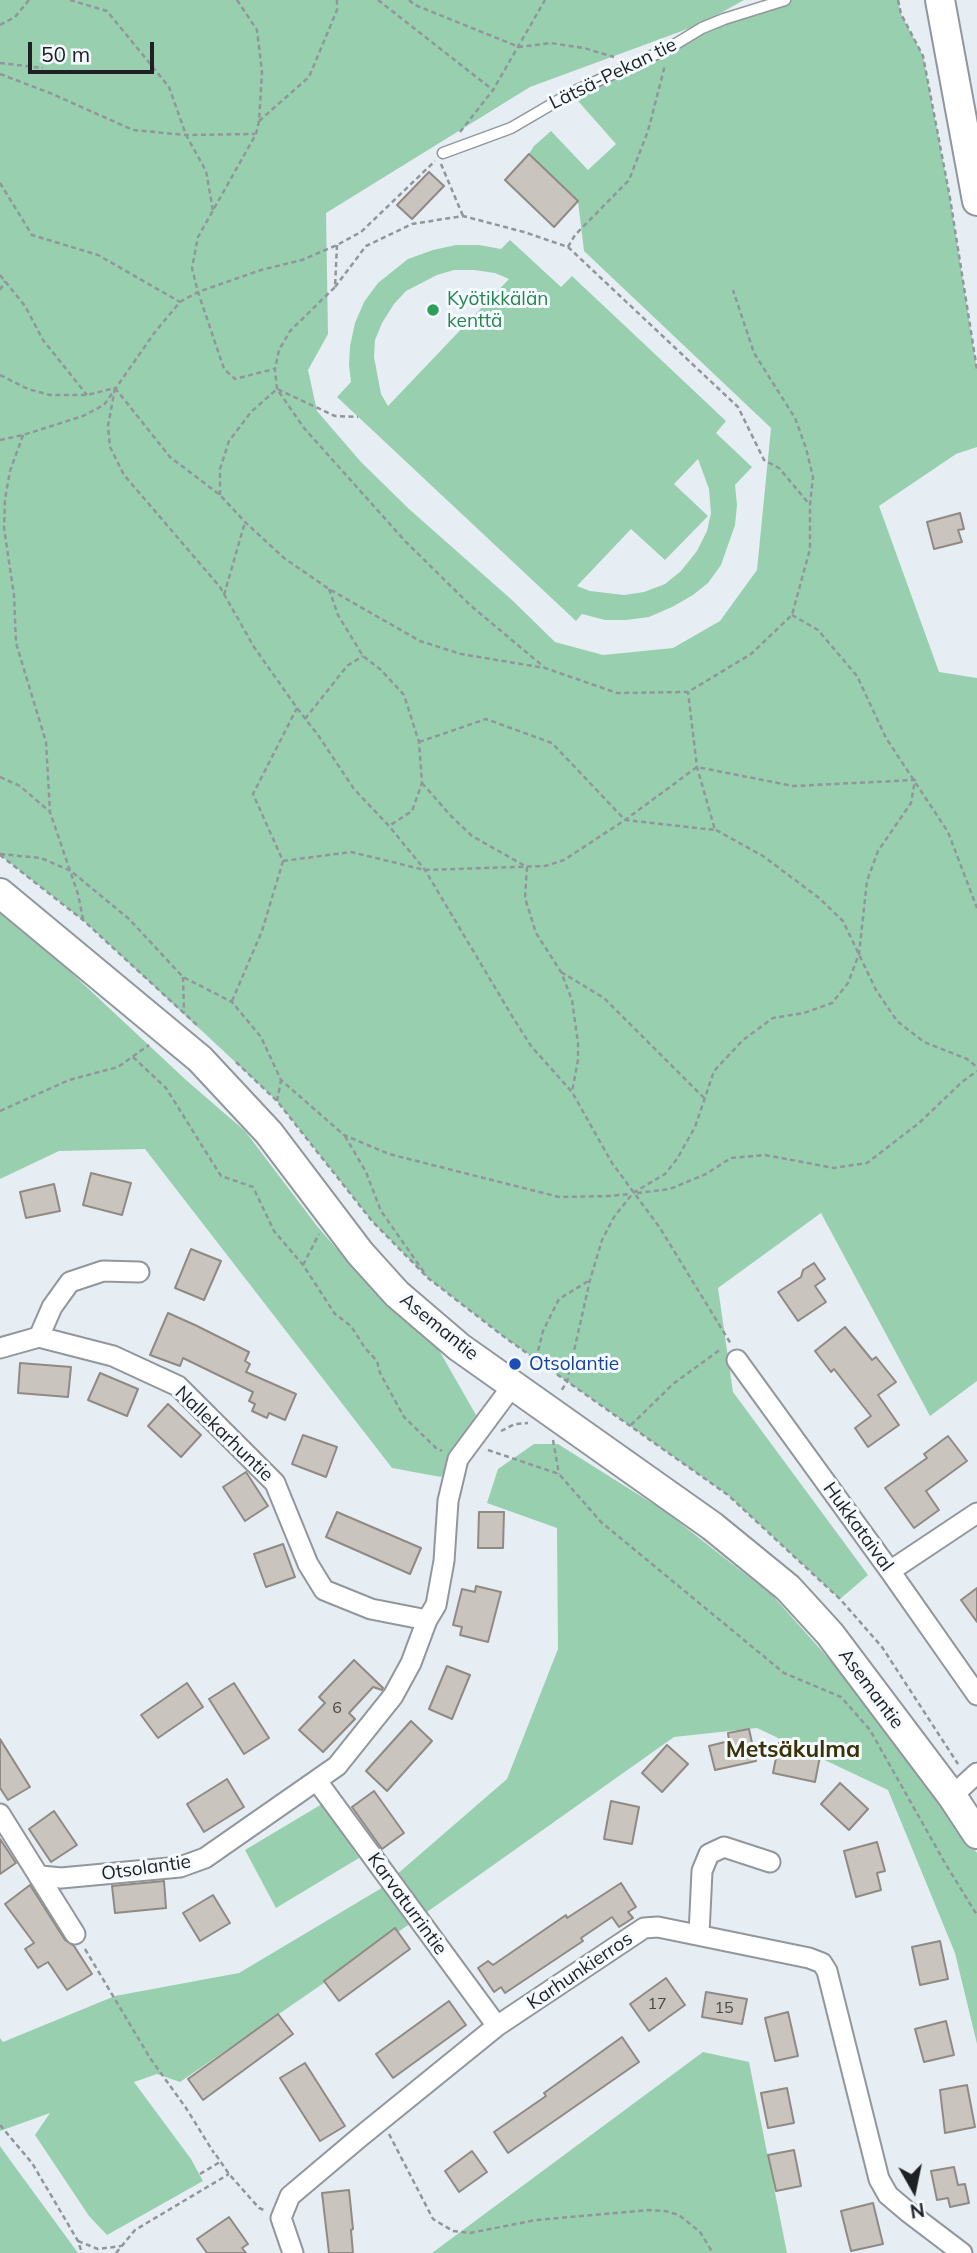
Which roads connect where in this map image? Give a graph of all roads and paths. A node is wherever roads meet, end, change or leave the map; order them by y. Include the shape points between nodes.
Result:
1 (29, 0) edge
2 (70, 0) edge
3 (237, 0) edge
4 (337, 0) edge
5 (378, 0) edge
6 (409, 0) edge
7 (545, 0) edge
8 (785, 0) edge
9 (898, 0) edge
10 (940, 0) edge
11 (0, 25) edge
12 (519, 47) junction
13 (669, 48) junction
14 (0, 63) edge
15 (631, 65) junction
16 (43, 68) dead end
17 (0, 74) edge
18 (493, 90) junction
19 (259, 121) junction
20 (256, 134) junction
21 (186, 135) junction
22 (441, 155) junction
23 (0, 183) edge
24 (977, 201) edge
25 (213, 211) junction
26 (463, 216) junction
27 (337, 245) junction
28 (568, 247) junction
29 (0, 275) edge
30 (5, 281) junction
31 (335, 287) junction
32 (0, 290) edge
33 (733, 290) dead end
34 (198, 292) junction
35 (180, 302) junction
36 (275, 369) junction
37 (977, 370) edge
38 (0, 375) edge
39 (115, 388) junction
40 (277, 389) junction
41 (87, 396) junction
42 (358, 417) dead end
43 (23, 435) junction
44 (0, 440) edge
45 (220, 495) junction
46 (810, 505) junction
47 (245, 522) junction
48 (329, 589) junction
49 (224, 595) junction
50 (792, 615) junction
51 (363, 656) junction
52 (545, 668) junction
53 (688, 692) junction
54 (297, 708) junction
55 (305, 719) junction
56 (419, 741) junction
57 (697, 767) junction
58 (0, 777) edge
59 (915, 780) junction
60 (422, 783) junction
61 (50, 812) junction
62 (625, 820) junction
63 (389, 826) junction
64 (715, 830) junction
65 (0, 854) edge
66 (283, 861) junction
67 (527, 867) junction
68 (425, 870) junction
69 (71, 871) junction
70 (0, 893) edge
71 (977, 908) edge
72 (83, 920) dead end
73 (859, 954) junction
74 (561, 972) junction
75 (183, 977) junction
76 (232, 1002) junction
77 (184, 1013) dead end
78 (154, 1041) dead end
79 (133, 1057) junction
80 (977, 1069) edge
81 (281, 1080) junction
82 (572, 1092) junction
83 (705, 1099) junction
84 (277, 1101) dead end
85 (0, 1111) edge
86 (344, 1135) junction
87 (633, 1193) junction
88 (331, 1216) junction
89 (303, 1265) junction
90 (139, 1272) dead end
91 (428, 1278) dead end
92 (590, 1280) junction
93 (39, 1337) junction
94 (507, 1339) dead end
95 (502, 1345) dead end
96 (0, 1349) edge
97 (733, 1351) junction
98 (536, 1359) dead end
99 (568, 1382) dead end
100 (513, 1385) junction
101 (557, 1416) junction
102 (630, 1426) dead end
103 (484, 1449) dead end
104 (458, 1459) junction
105 (559, 1475) junction
106 (977, 1513) edge
107 (890, 1571) junction
108 (427, 1620) junction
109 (977, 1695) edge
110 (977, 1773) edge
111 (317, 1781) junction
112 (952, 1796) junction
113 (0, 1814) edge
114 (977, 1834) edge
115 (770, 1862) dead end
116 (41, 1876) junction
117 (977, 1915) edge
118 (75, 1934) joint
119 (699, 1934) junction
120 (497, 2026) junction
121 (381, 2120) junction
122 (0, 2125) edge
123 (220, 2162) junction
124 (200, 2174) dead end
125 (229, 2174) junction
126 (281, 2218) junction
127 (78, 2241) junction
128 (121, 2246) junction
129 (82, 2253) edge
130 (116, 2253) edge
131 (293, 2253) edge
132 (713, 2253) edge
133 (962, 2253) edge

1 - 11 path via 15,17
2 - 21 path via 107,11 169,87
3 - 19 path via 257,30 262,72
4 - 19 path via 309,77
5 - 18 path
6 - 12 path
7 - 12 path
8 - 13 lane, Lätsä-Pekan tie via 702,28
9 - 37 path via 923,56
10 - 24 main road
12 - 15 path via 551,43 584,48
12 - 18 path
13 - 15 lane, Lätsä-Pekan tie
13 - 28 path via 648,131 629,180
14 - 16 path
15 - 22 lane, Lätsä-Pekan tie via 511,128
17 - 21 path via 133,130
18 - 22 path
19 - 20 path
20 - 21 path
20 - 25 path
21 - 25 path via 206,171
22 - 26 path
22 - 27 path via 361,232
23 - 35 path via 32,235 98,255
25 - 34 path via 198,237 192,268
26 - 28 path
26 - 31 path via 412,223 366,246
27 - 31 path
27 - 34 path
28 - 46 path via 738,407 764,460 779,468
29 - 30 path
30 - 32 path
30 - 41 path
31 - 36 path via 290,331 279,349
33 - 46 path via 754,353 795,418 806,448 813,477
34 - 35 path
34 - 36 path via 224,369 235,379
35 - 39 path
36 - 40 path
38 - 41 path via 50,395
39 - 41 path
39 - 43 path via 104,405 83,416
39 - 45 path via 170,457
39 - 49 path via 108,426 110,447 124,475
40 - 42 path via 335,416
40 - 45 path via 251,412 229,441 220,469
40 - 52 path via 304,428 405,541 470,605
43 - 44 path
43 - 61 path via 10,471 4,528 16,643 46,742
45 - 47 path
46 - 50 path via 810,549
47 - 48 path via 284,558
47 - 49 path
48 - 51 path via 338,615
48 - 52 path via 420,641 461,654
49 - 54 path
50 - 53 path via 751,654
50 - 59 path via 818,629 857,676 886,738
51 - 55 path via 347,666
51 - 56 path via 404,695
52 - 53 path via 617,693
53 - 57 path
54 - 55 path
54 - 66 path via 253,793
55 - 63 path via 354,789
56 - 60 path
56 - 62 path via 486,719 552,743
57 - 59 path via 793,786
57 - 62 path
57 - 64 path
58 - 61 path via 20,786
59 - 71 path via 948,832
59 - 73 path via 911,803 878,851 867,881
60 - 63 path via 412,811
60 - 67 path via 472,836
61 - 69 path
62 - 64 path
62 - 67 path via 564,860
63 - 68 path
64 - 73 path via 763,856 819,898 843,921
65 - 69 path via 41,858
66 - 68 path via 351,852
66 - 76 path via 262,931
67 - 68 path
67 - 74 path via 525,898 536,933
68 - 82 path via 531,1046
69 - 72 path
69 - 75 path via 129,919
70 - 88 main road, Asemantie via 200,1059 269,1133
73 - 80 path via 897,1021 924,1042 967,1059
73 - 83 path via 848,984 832,1003 773,1018 743,1040 715,1070
74 - 82 path via 572,1000 578,1044
74 - 83 path via 604,998
75 - 76 path
75 - 77 path
76 - 81 path via 261,1037
78 - 79 path
79 - 85 path via 118,1067 69,1080
79 - 89 path via 166,1087 221,1176 253,1187 274,1231
80 - 87 path via 867,1163 834,1168 765,1155 731,1158 670,1189
81 - 84 path
81 - 86 path
82 - 87 path
83 - 87 path via 677,1159 665,1174
86 - 87 path via 389,1154 559,1197
86 - 91 path via 366,1172 381,1211
87 - 92 path via 602,1240
87 - 97 path via 660,1228
88 - 89 path
88 - 100 main road, Asemantie via 397,1294
89 - 104 path via 335,1314 351,1326 377,1361 404,1417 436,1448
90 - 93 street via 103,1271 70,1282
92 - 98 path via 559,1299 542,1331
92 - 99 path
93 - 96 street
93 - 108 street, Nallekarhuntie via 113,1356 178,1386 275,1483 308,1564 324,1590 370,1609
94 - 95 path
97 - 102 path via 673,1384
97 - 107 street, Hukkataival
100 - 101 main road, Asemantie
100 - 104 street, Otsolantie
101 - 105 path via 551,1432
101 - 112 main road, Asemantie via 712,1526 788,1588 830,1634
103 - 105 path
104 - 108 street, Otsolantie via 436,1605
105 - 117 path via 601,1522 784,1673 841,1697 870,1730
106 - 107 street
107 - 109 street, Hukkataival
108 - 111 street, Otsolantie via 393,1696 337,1766
110 - 112 street
111 - 116 street, Otsolantie via 205,1858 180,1867
111 - 120 street, Karvaturrintie
112 - 114 main road, Asemantie
113 - 116 street
115 - 119 street via 724,1847 709,1854 702,1871
116 - 118 street
118 - 123 path
119 - 120 street, Karhunkierros via 644,1928
119 - 133 street, Karhunkierros via 822,1962 879,2179 908,2212
120 - 121 street, Karhunkierros
121 - 126 street, Karhunkierros via 290,2196
121 - 132 path via 433,2220 453,2231 470,2233 536,2220 665,2211 679,2215 699,2232
122 - 127 path via 33,2163
123 - 124 path
123 - 125 path
125 - 126 path via 260,2208
125 - 128 path via 135,2230
126 - 131 street
127 - 128 path via 98,2249
127 - 129 path
128 - 130 path

